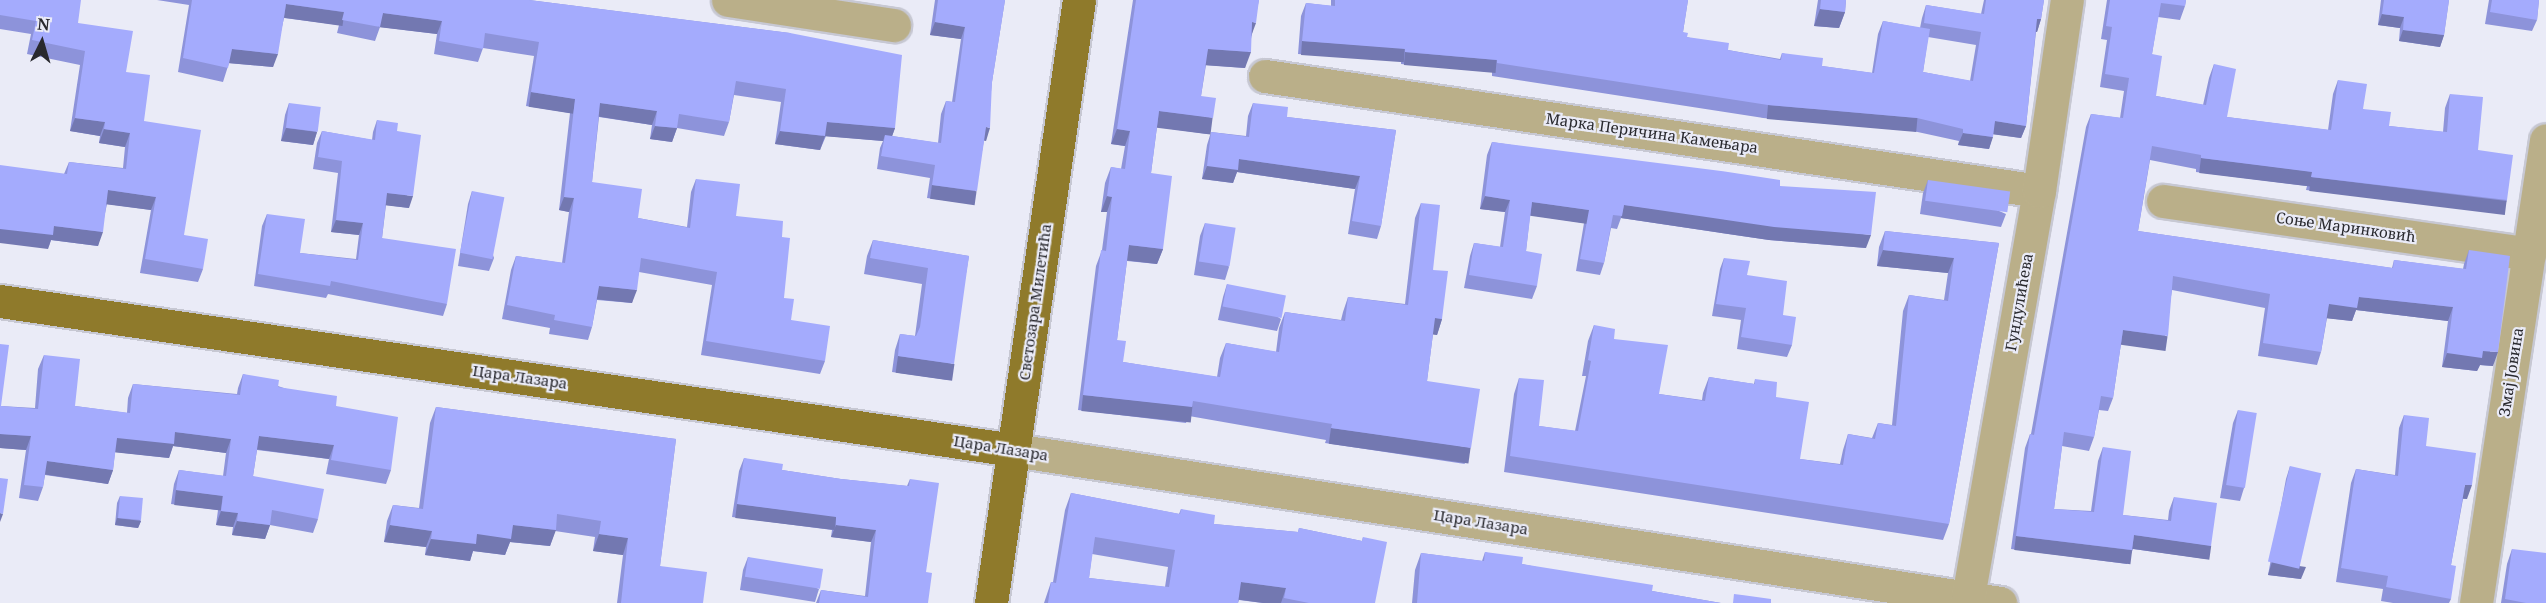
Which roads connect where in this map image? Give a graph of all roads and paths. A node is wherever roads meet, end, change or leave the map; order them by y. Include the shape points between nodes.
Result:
1 (728, 0) edge
2 (1079, 0) edge
3 (2067, 0) edge
4 (894, 25) dead end
5 (1265, 76) dead end
6 (2546, 140) edge
7 (2039, 191) junction
8 (2163, 201) dead end
9 (2529, 254) junction
10 (0, 302) edge
11 (1014, 450) junction
12 (1968, 601) edge
13 (991, 603) edge
14 (2000, 603) edge
15 (2476, 603) edge

1 - 4 street
2 - 11 main road, Светозара Милетића
3 - 7 street, Гундулићева
5 - 7 street, Марка Перичина Камењара
6 - 9 street, Змај Јовина
7 - 12 street, Гундулићева
8 - 9 street, Соње Маринковић
9 - 15 street, Змај Јовина
10 - 11 main road, Цара Лазара
11 - 12 street, Цара Лазара
11 - 13 main road, Светозара Милетића via 1003,500
12 - 14 street, Цара Лазара

